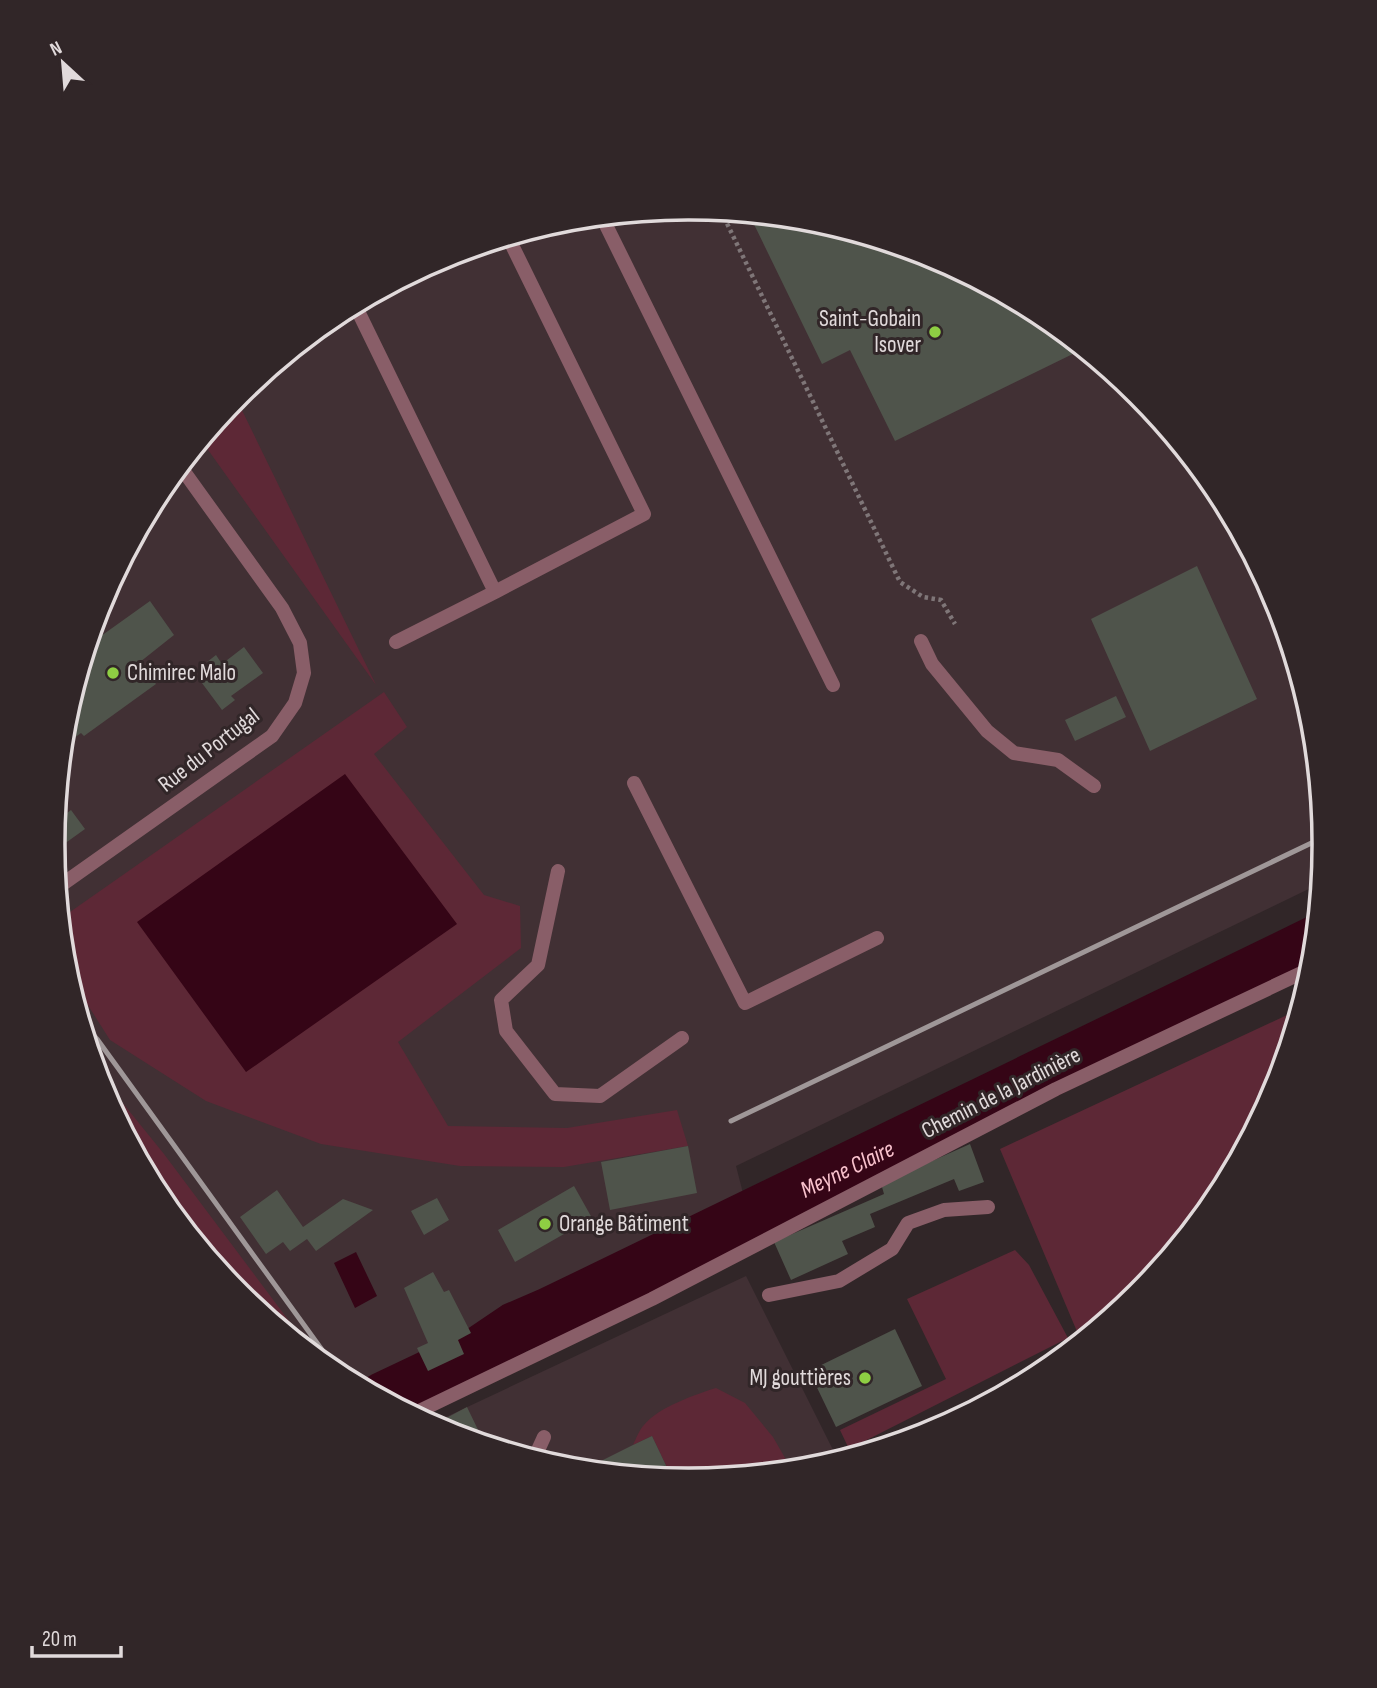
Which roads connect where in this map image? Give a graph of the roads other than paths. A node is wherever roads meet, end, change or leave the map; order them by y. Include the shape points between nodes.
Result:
1 (607, 226) edge
2 (512, 246) edge
3 (360, 314) edge
4 (186, 475) edge
5 (495, 592) junction
6 (921, 641) dead end
7 (396, 642) dead end
8 (833, 685) dead end
9 (634, 783) dead end
10 (1094, 786) dead end
11 (558, 871) dead end
12 (66, 882) edge
13 (877, 938) dead end
14 (1298, 975) edge
15 (682, 1038) dead end
16 (988, 1207) dead end
17 (769, 1295) dead end
18 (425, 1408) edge
19 (544, 1437) dead end
20 (539, 1449) edge

1 - 8 street
2 - 5 street via 644,514
3 - 5 street
4 - 12 street, Rue du Portugal via 282,608 300,643 304,673 295,703 271,736
5 - 7 street
6 - 10 street via 932,664 986,731 1014,753 1058,760
9 - 13 street via 745,1003
11 - 15 street via 538,965 501,1000 506,1031 555,1094 600,1096
14 - 18 street, Chemin de la Jardinière via 1056,1089 652,1299
16 - 17 street via 944,1210 908,1223 892,1249 838,1281
19 - 20 street

